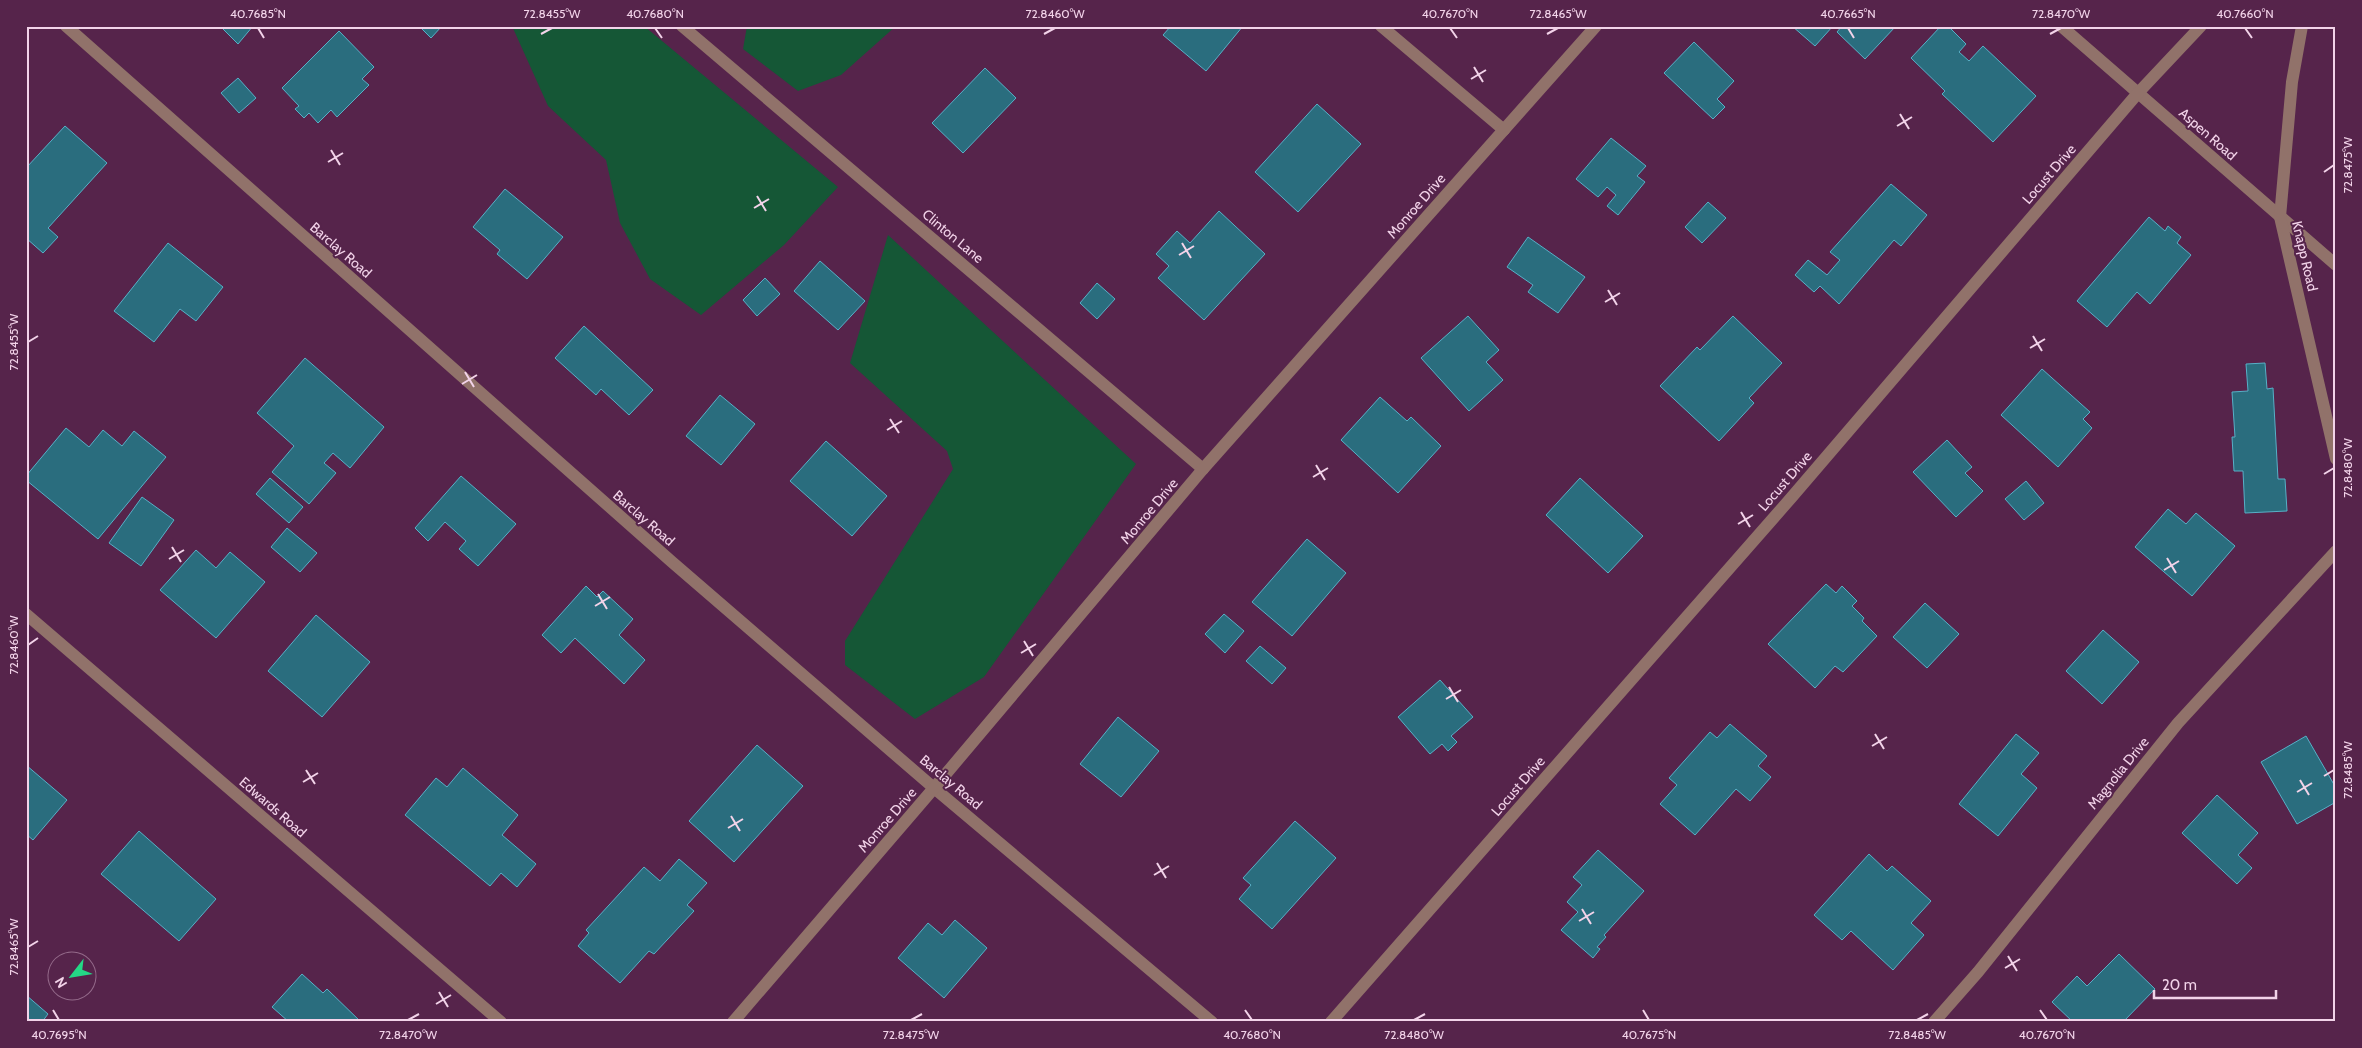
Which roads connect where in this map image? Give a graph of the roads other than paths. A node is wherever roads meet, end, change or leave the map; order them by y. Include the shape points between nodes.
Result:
1 (66, 26) edge
2 (682, 26) edge
3 (1381, 26) edge
4 (1596, 26) edge
5 (2061, 26) edge
6 (2200, 26) edge
7 (2302, 26) edge
8 (2138, 93) junction
9 (1504, 130) junction
10 (2280, 217) junction
11 (2336, 265) edge
12 (2336, 459) edge
13 (1203, 469) junction
14 (2336, 551) edge
15 (26, 614) edge
16 (934, 788) junction
17 (501, 1022) edge
18 (733, 1022) edge
19 (1212, 1022) edge
20 (1331, 1022) edge
21 (1934, 1022) edge

1 - 16 street, Barclay Road via 672,562
2 - 13 street, Clinton Lane
3 - 9 street
4 - 9 street, Monroe Drive
5 - 8 street, Aspen Road
6 - 8 street, Locust Drive
7 - 10 street, Knapp Road via 2292,82
8 - 10 street, Aspen Road
8 - 20 street, Locust Drive via 1784,505
9 - 13 street, Monroe Drive
10 - 11 street, Aspen Road
10 - 12 street, Knapp Road
13 - 16 street, Monroe Drive
14 - 21 street, Magnolia Drive via 2178,723
15 - 17 street, Edwards Road
16 - 18 street, Monroe Drive
16 - 19 street, Barclay Road

